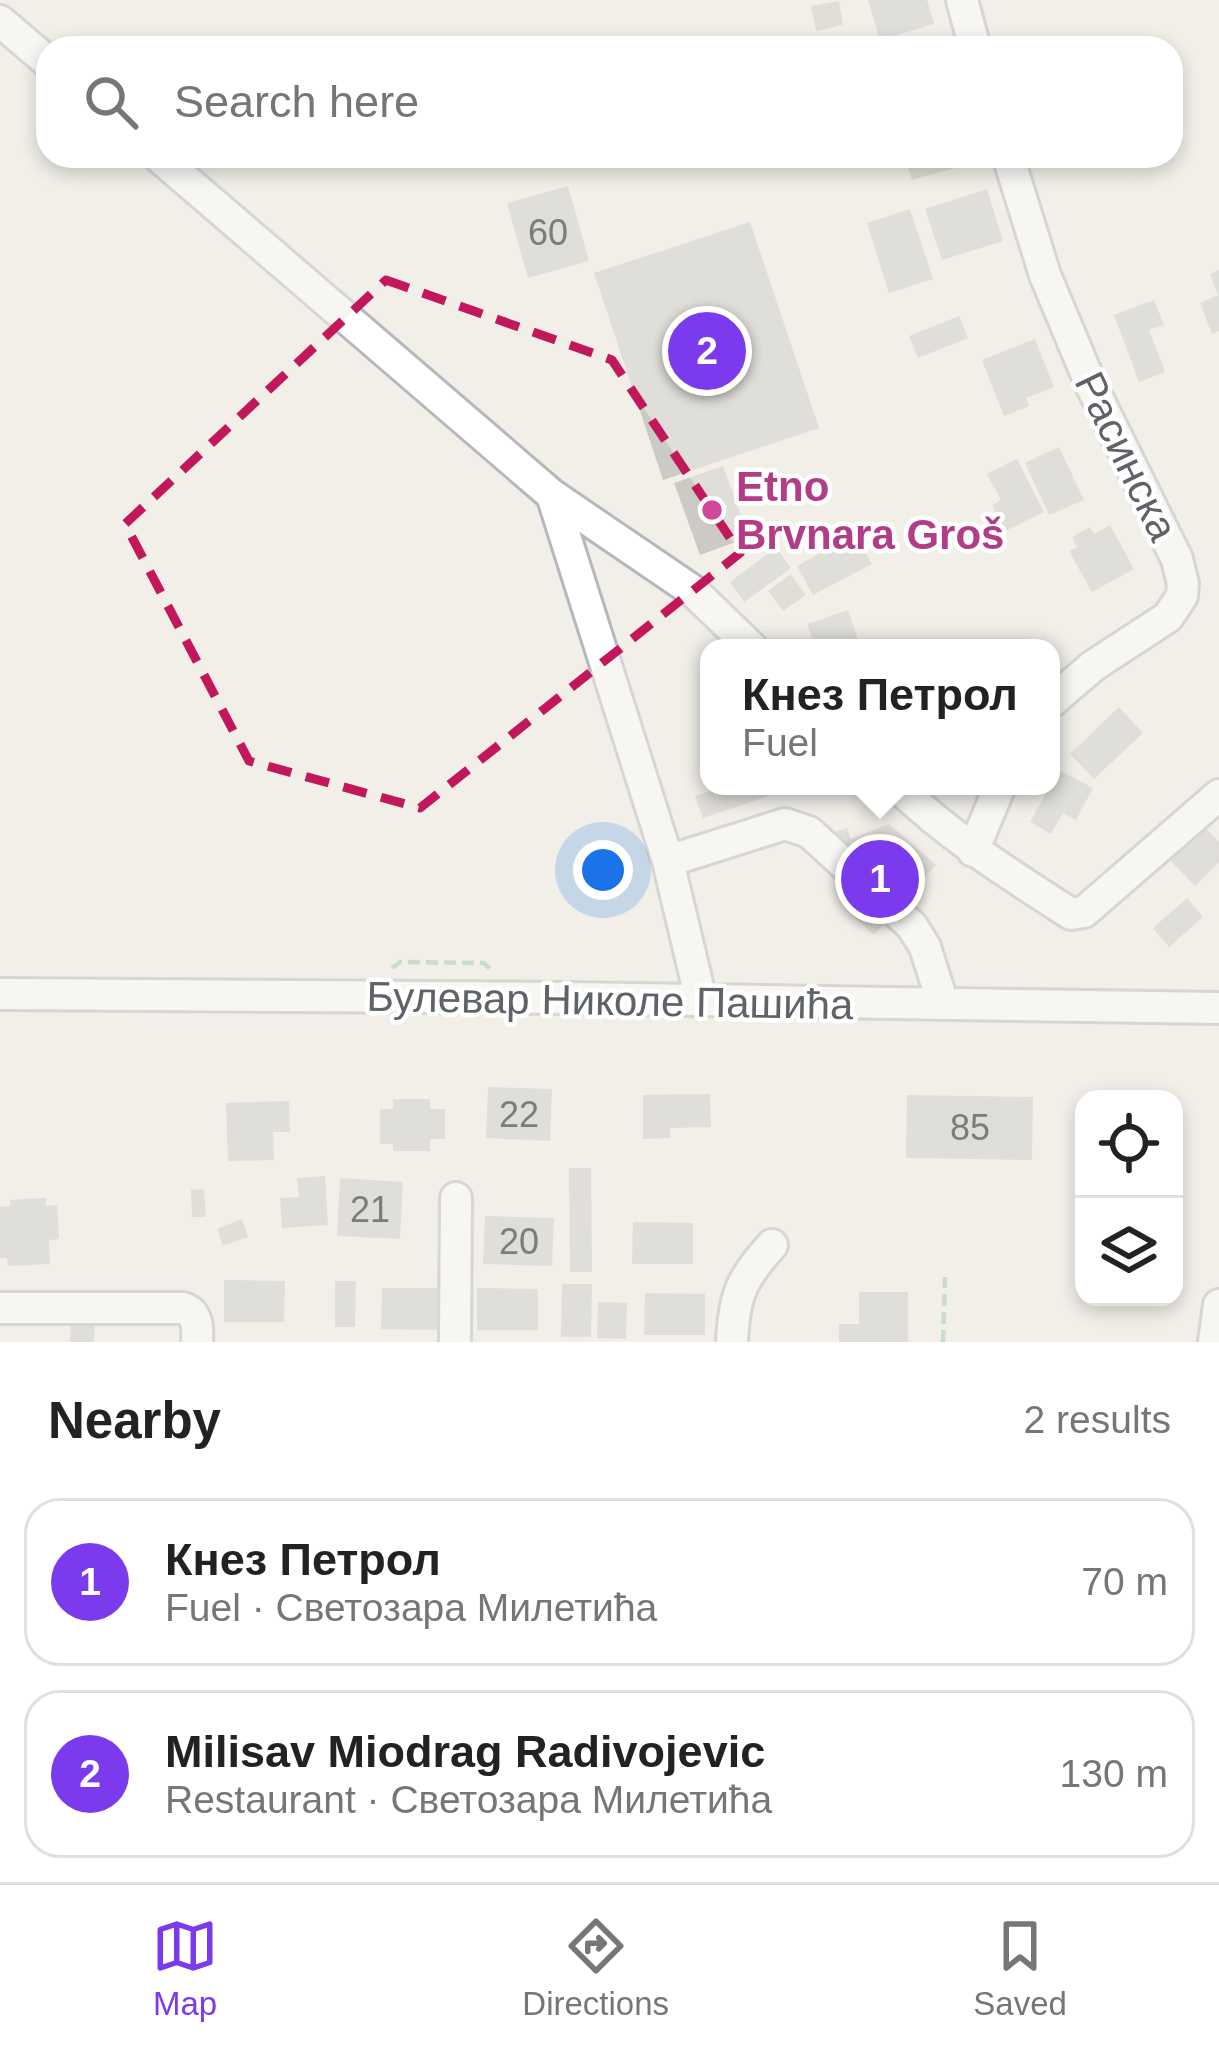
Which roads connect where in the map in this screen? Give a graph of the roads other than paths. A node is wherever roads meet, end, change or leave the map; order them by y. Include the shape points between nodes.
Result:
1 (962, 0) edge
2 (0, 21) edge
3 (972, 36) edge
4 (36, 52) edge
5 (172, 168) edge
6 (1012, 168) edge
7 (552, 495) junction
8 (743, 639) edge
9 (1060, 694) edge
10 (906, 795) edge
11 (996, 795) edge
12 (1219, 795) edge
13 (973, 851) junction
14 (668, 861) junction
15 (0, 994) edge
16 (701, 1000) junction
17 (943, 1004) junction
18 (1219, 1008) edge
19 (455, 1198) dead end
20 (772, 1245) dead end
21 (1219, 1305) edge
22 (0, 1308) edge
23 (197, 1342) edge
24 (455, 1342) edge
25 (732, 1342) edge
26 (1214, 1342) edge

1 - 3 street
2 - 4 street
5 - 7 street
6 - 9 street, Расинска via 1091,386 1184,584 1168,617
7 - 8 street via 692,591
7 - 14 street
10 - 13 street
11 - 13 street
12 - 13 street via 1084,912 1071,914
14 - 16 street
14 - 17 street via 785,824 809,832 912,926
15 - 16 street, Булевар Николе Пашића
16 - 17 street, Булевар Николе Пашића
17 - 18 street, Булевар Николе Пашића
19 - 24 street
20 - 25 street via 741,1286
21 - 26 street
22 - 23 street via 172,1306 190,1310

